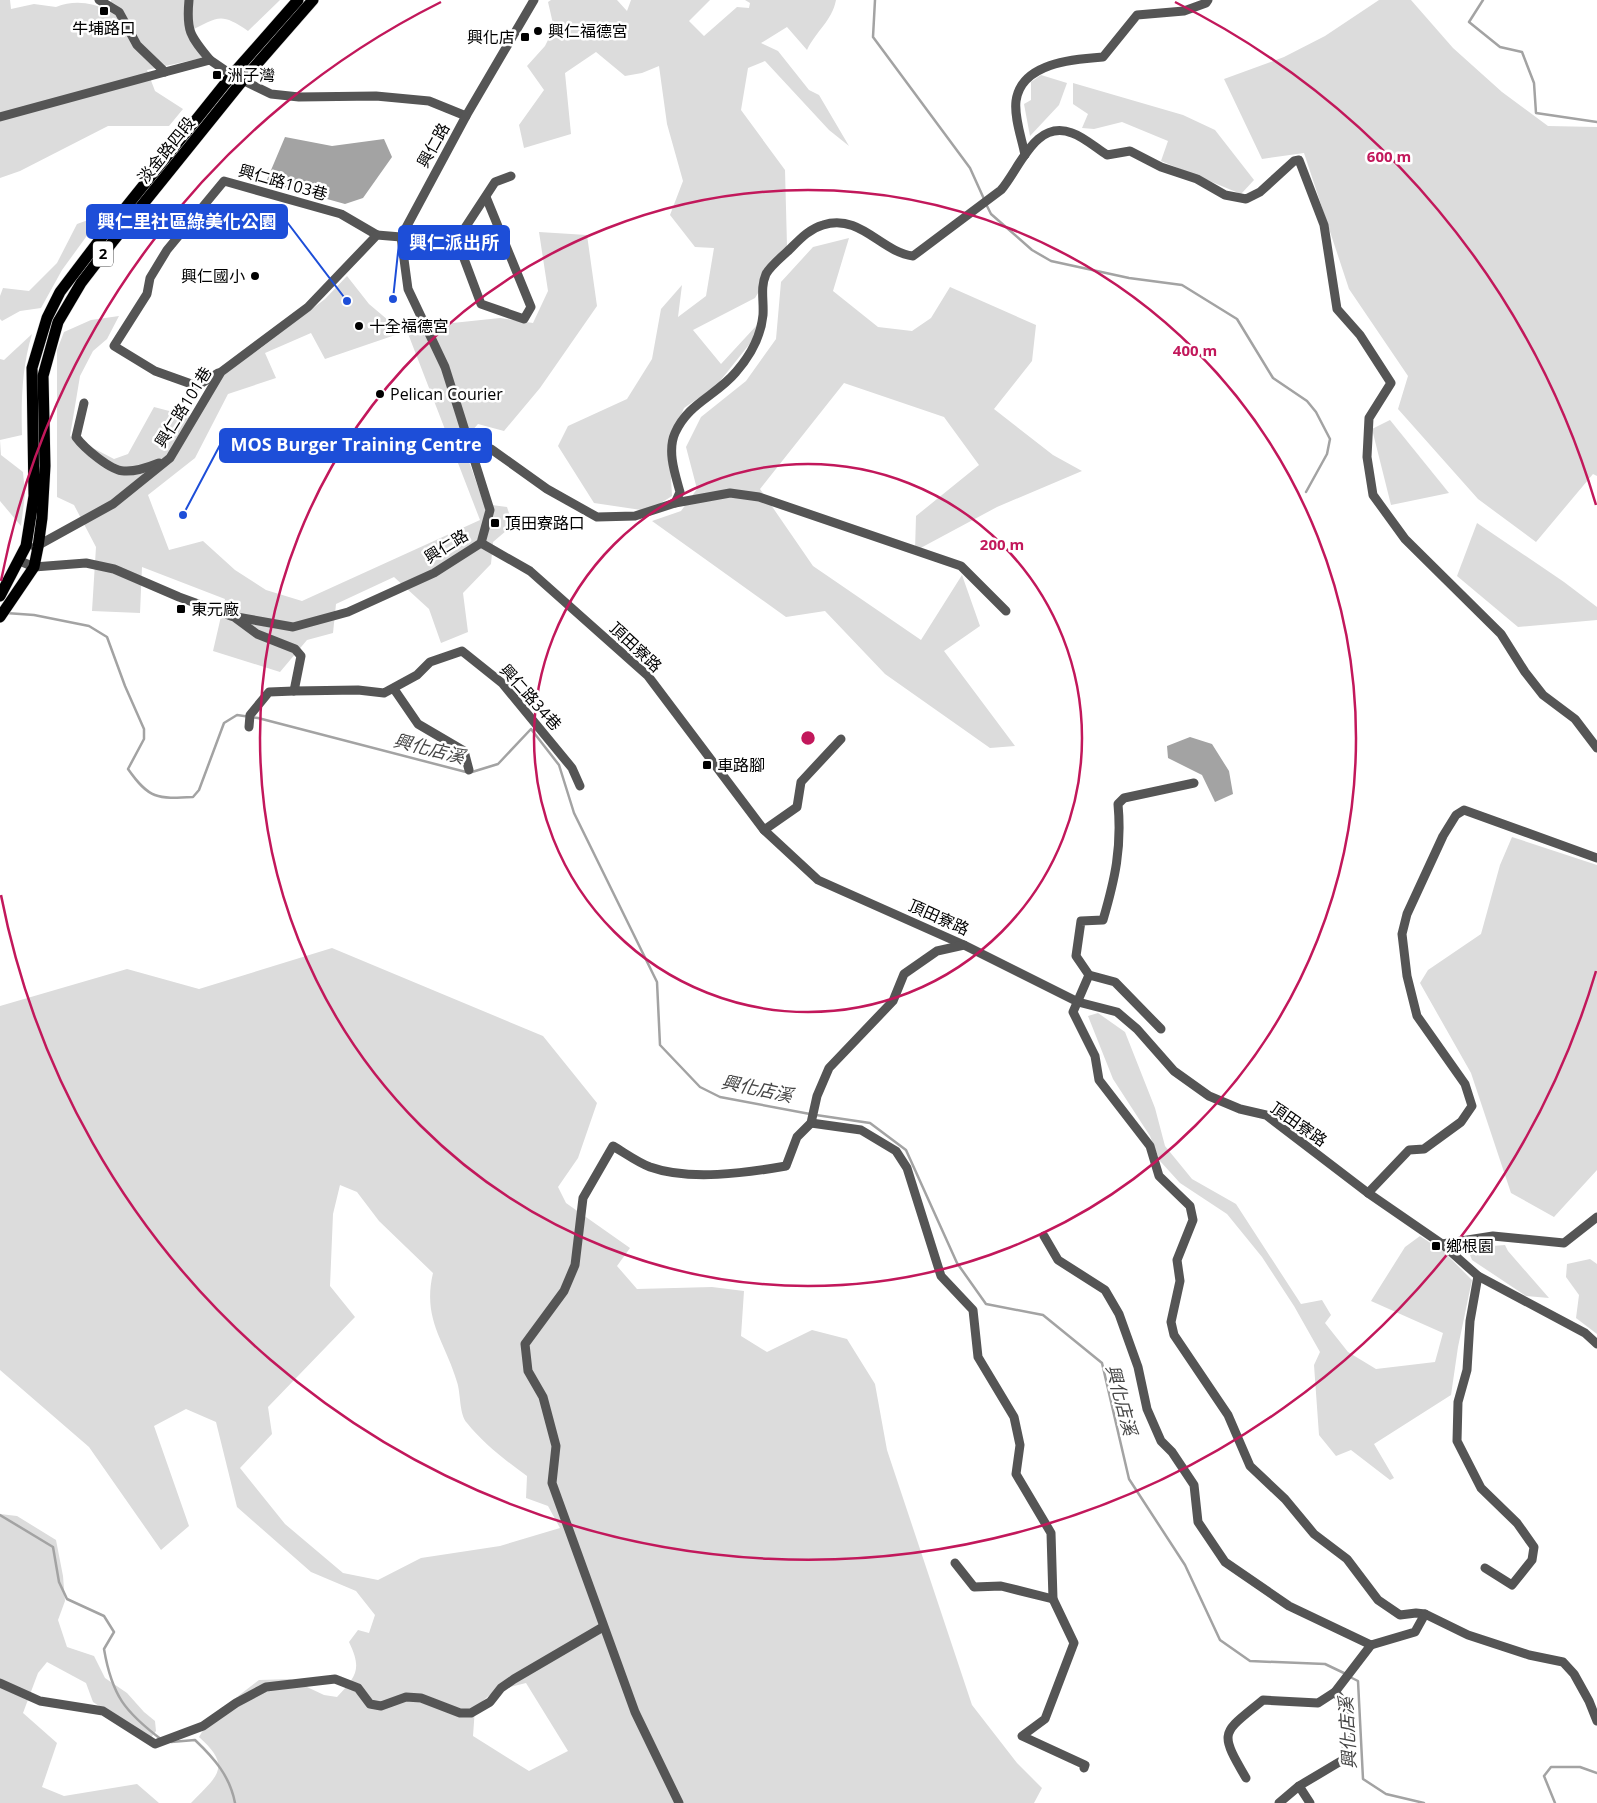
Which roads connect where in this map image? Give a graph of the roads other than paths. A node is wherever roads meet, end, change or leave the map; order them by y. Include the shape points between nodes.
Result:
1 (98, 0) edge
2 (118, 0) edge
3 (189, 0) edge
4 (298, 0) edge
5 (313, 0) edge
6 (534, 0) edge
7 (1208, 0) edge
8 (119, 12) junction
9 (210, 60) junction
10 (165, 72) junction
11 (232, 75) junction
12 (243, 80) junction
13 (466, 116) junction
14 (0, 118) edge
15 (1025, 155) junction
16 (512, 176) dead end
17 (486, 197) junction
18 (377, 235) junction
19 (401, 237) junction
20 (458, 240) junction
21 (403, 252) junction
22 (221, 372) junction
23 (84, 403) dead end
24 (468, 441) junction
25 (170, 458) junction
26 (675, 503) junction
27 (481, 543) junction
28 (26, 546) junction
29 (38, 547) junction
30 (20, 561) junction
31 (34, 567) junction
32 (0, 596) edge
33 (1006, 611) dead end
34 (3, 612) edge
35 (232, 616) junction
36 (394, 688) junction
37 (294, 691) junction
38 (250, 727) dead end
39 (841, 739) dead end
40 (1597, 748) edge
41 (469, 770) dead end
42 (1194, 783) dead end
43 (580, 786) dead end
44 (764, 830) junction
45 (1597, 858) edge
46 (964, 945) junction
47 (1089, 975) junction
48 (1078, 1002) junction
49 (1161, 1029) dead end
50 (811, 1123) junction
51 (1368, 1193) junction
52 (1597, 1218) edge
53 (1044, 1236) dead end
54 (1442, 1244) junction
55 (1478, 1276) junction
56 (1597, 1344) edge
57 (955, 1563) dead end
58 (1486, 1568) dead end
59 (1053, 1599) junction
60 (1424, 1614) junction
61 (603, 1627) junction
62 (1371, 1645) junction
63 (0, 1683) edge
64 (1335, 1692) junction
65 (1597, 1721) edge
66 (1084, 1768) dead end
67 (1246, 1778) dead end
68 (1299, 1786) junction
69 (679, 1803) edge
70 (1279, 1803) edge
71 (1310, 1803) edge

1 - 8 street
2 - 8 street
3 - 9 street via 186,23 194,41
4 - 11 main road, 淡金路四段 / 2
5 - 12 main road, 淡金路四段 / 2
6 - 13 street, 興仁路
7 - 15 street via 1184,11 1137,15 1102,57 1064,60 1028,79 1018,90 1016,104
8 - 10 street via 137,46
9 - 10 street
9 - 11 street
10 - 14 street
11 - 12 street
11 - 28 main road, 淡金路四段 / 2 via 98,242 60,292 47,318 32,368 34,496
12 - 13 street via 271,94 376,96 429,101
12 - 29 main road, 淡金路四段 / 2 via 81,283 58,322 43,376 45,466
13 - 19 street, 興仁路
15 - 26 street via 1001,190 913,256 903,255 859,227 824,224 805,234 767,273 761,293 763,314 759,337 736,373 687,412 674,435 672,463 680,492
15 - 40 street via 1042,135 1058,129 1073,133 1108,156 1130,151 1161,167 1197,179 1224,195 1246,199 1260,192 1299,160 1324,225 1337,308 1360,335 1391,383 1369,418 1367,457 1373,495 1405,539 1501,634 1543,695 1575,719
16 - 17 street via 495,182
17 - 20 street
17 - 20 street via 531,307 524,319 481,304
18 - 19 street
18 - 22 street, 興仁路101巷 via 308,307
18 - 22 street, 興仁路103巷 via 341,214 224,181 167,250 150,278 147,294 114,346 155,371 197,386
19 - 21 street, 興仁路
20 - 21 street via 448,236
21 - 24 street, 興仁路 via 408,289 445,367
22 - 25 street, 興仁路101巷
23 - 25 street via 76,437 85,450 122,472 147,468
24 - 26 street via 491,449 546,489 597,517 635,516
24 - 27 street, 興仁路 via 490,510
25 - 29 street, 興仁路101巷 via 113,504
26 - 33 street via 730,493 760,497 961,566
27 - 35 street, 興仁路 via 434,573 348,612 293,627
27 - 44 street, 頂田寮路 via 530,571 648,676
28 - 29 street
28 - 30 main road, 淡金路四段 / 2
29 - 31 main road, 淡金路四段 / 2
30 - 31 street
30 - 32 main road, 2
31 - 34 main road, 2
31 - 35 street, 興仁路 via 86,563 114,569
35 - 37 street via 257,634 294,649 301,656
36 - 37 street, 興仁路34巷 via 384,694 358,690
36 - 41 street via 418,724 464,751
36 - 43 street, 興仁路34巷 via 417,675 430,662 462,651 502,683 572,768
37 - 38 street, 興仁路34巷 via 268,692 250,715
39 - 44 street via 801,782 797,807
42 - 47 street via 1124,798 1118,804 1121,832 1117,873 1103,920 1081,921 1076,956
44 - 46 street, 頂田寮路 via 818,880
45 - 51 street via 1464,810 1456,815 1442,836 1407,914 1402,934 1407,976 1417,1016 1465,1084 1472,1106 1462,1122 1424,1149 1410,1150
46 - 48 street, 頂田寮路
46 - 50 street via 936,951 904,974 893,1001 829,1068 817,1096
47 - 48 street
47 - 49 street via 1115,982
48 - 51 street, 頂田寮路 via 1117,1012 1137,1029 1174,1071 1209,1096 1240,1109 1266,1115
48 - 60 street via 1073,1012 1095,1056 1099,1080 1150,1146 1159,1176 1190,1206 1193,1220 1177,1260 1180,1281 1171,1322 1174,1335 1228,1415 1250,1466 1285,1499 1314,1534 1347,1559 1378,1600 1400,1615
50 - 59 street via 861,1130 896,1151 907,1168 941,1276 973,1310 978,1357 1014,1417 1020,1445 1016,1474 1051,1534
50 - 61 street via 797,1137 786,1166 759,1171 686,1175 650,1167 613,1146 583,1198 574,1265 568,1282 526,1344 528,1371 543,1397 556,1446 552,1483
51 - 54 street, 頂田寮路
52 - 54 street via 1564,1243 1493,1236
53 - 62 street via 1058,1260 1105,1290 1119,1314 1157,1433 1194,1485 1198,1522 1225,1562 1289,1606
54 - 55 street, 頂田寮路
55 - 56 street, 頂田寮路 via 1585,1334
55 - 58 street via 1470,1321 1467,1370 1458,1402 1456,1441 1481,1488 1517,1523 1534,1547 1532,1560 1512,1585
57 - 59 street via 974,1587 1001,1586
59 - 66 street via 1074,1643 1045,1719 1022,1736
60 - 62 street via 1415,1632
60 - 65 street via 1468,1635 1529,1655 1563,1662 1574,1674
61 - 63 street via 514,1679 490,1702 471,1713 460,1713 421,1698 406,1696 381,1706 370,1704 358,1688 335,1679 266,1687 203,1726 155,1744 103,1710 40,1702
61 - 69 street via 635,1712
62 - 64 street
64 - 67 street via 1318,1703 1263,1700 1233,1725 1227,1736 1227,1746
64 - 68 street via 1347,1706 1346,1758
68 - 70 street
68 - 71 street

